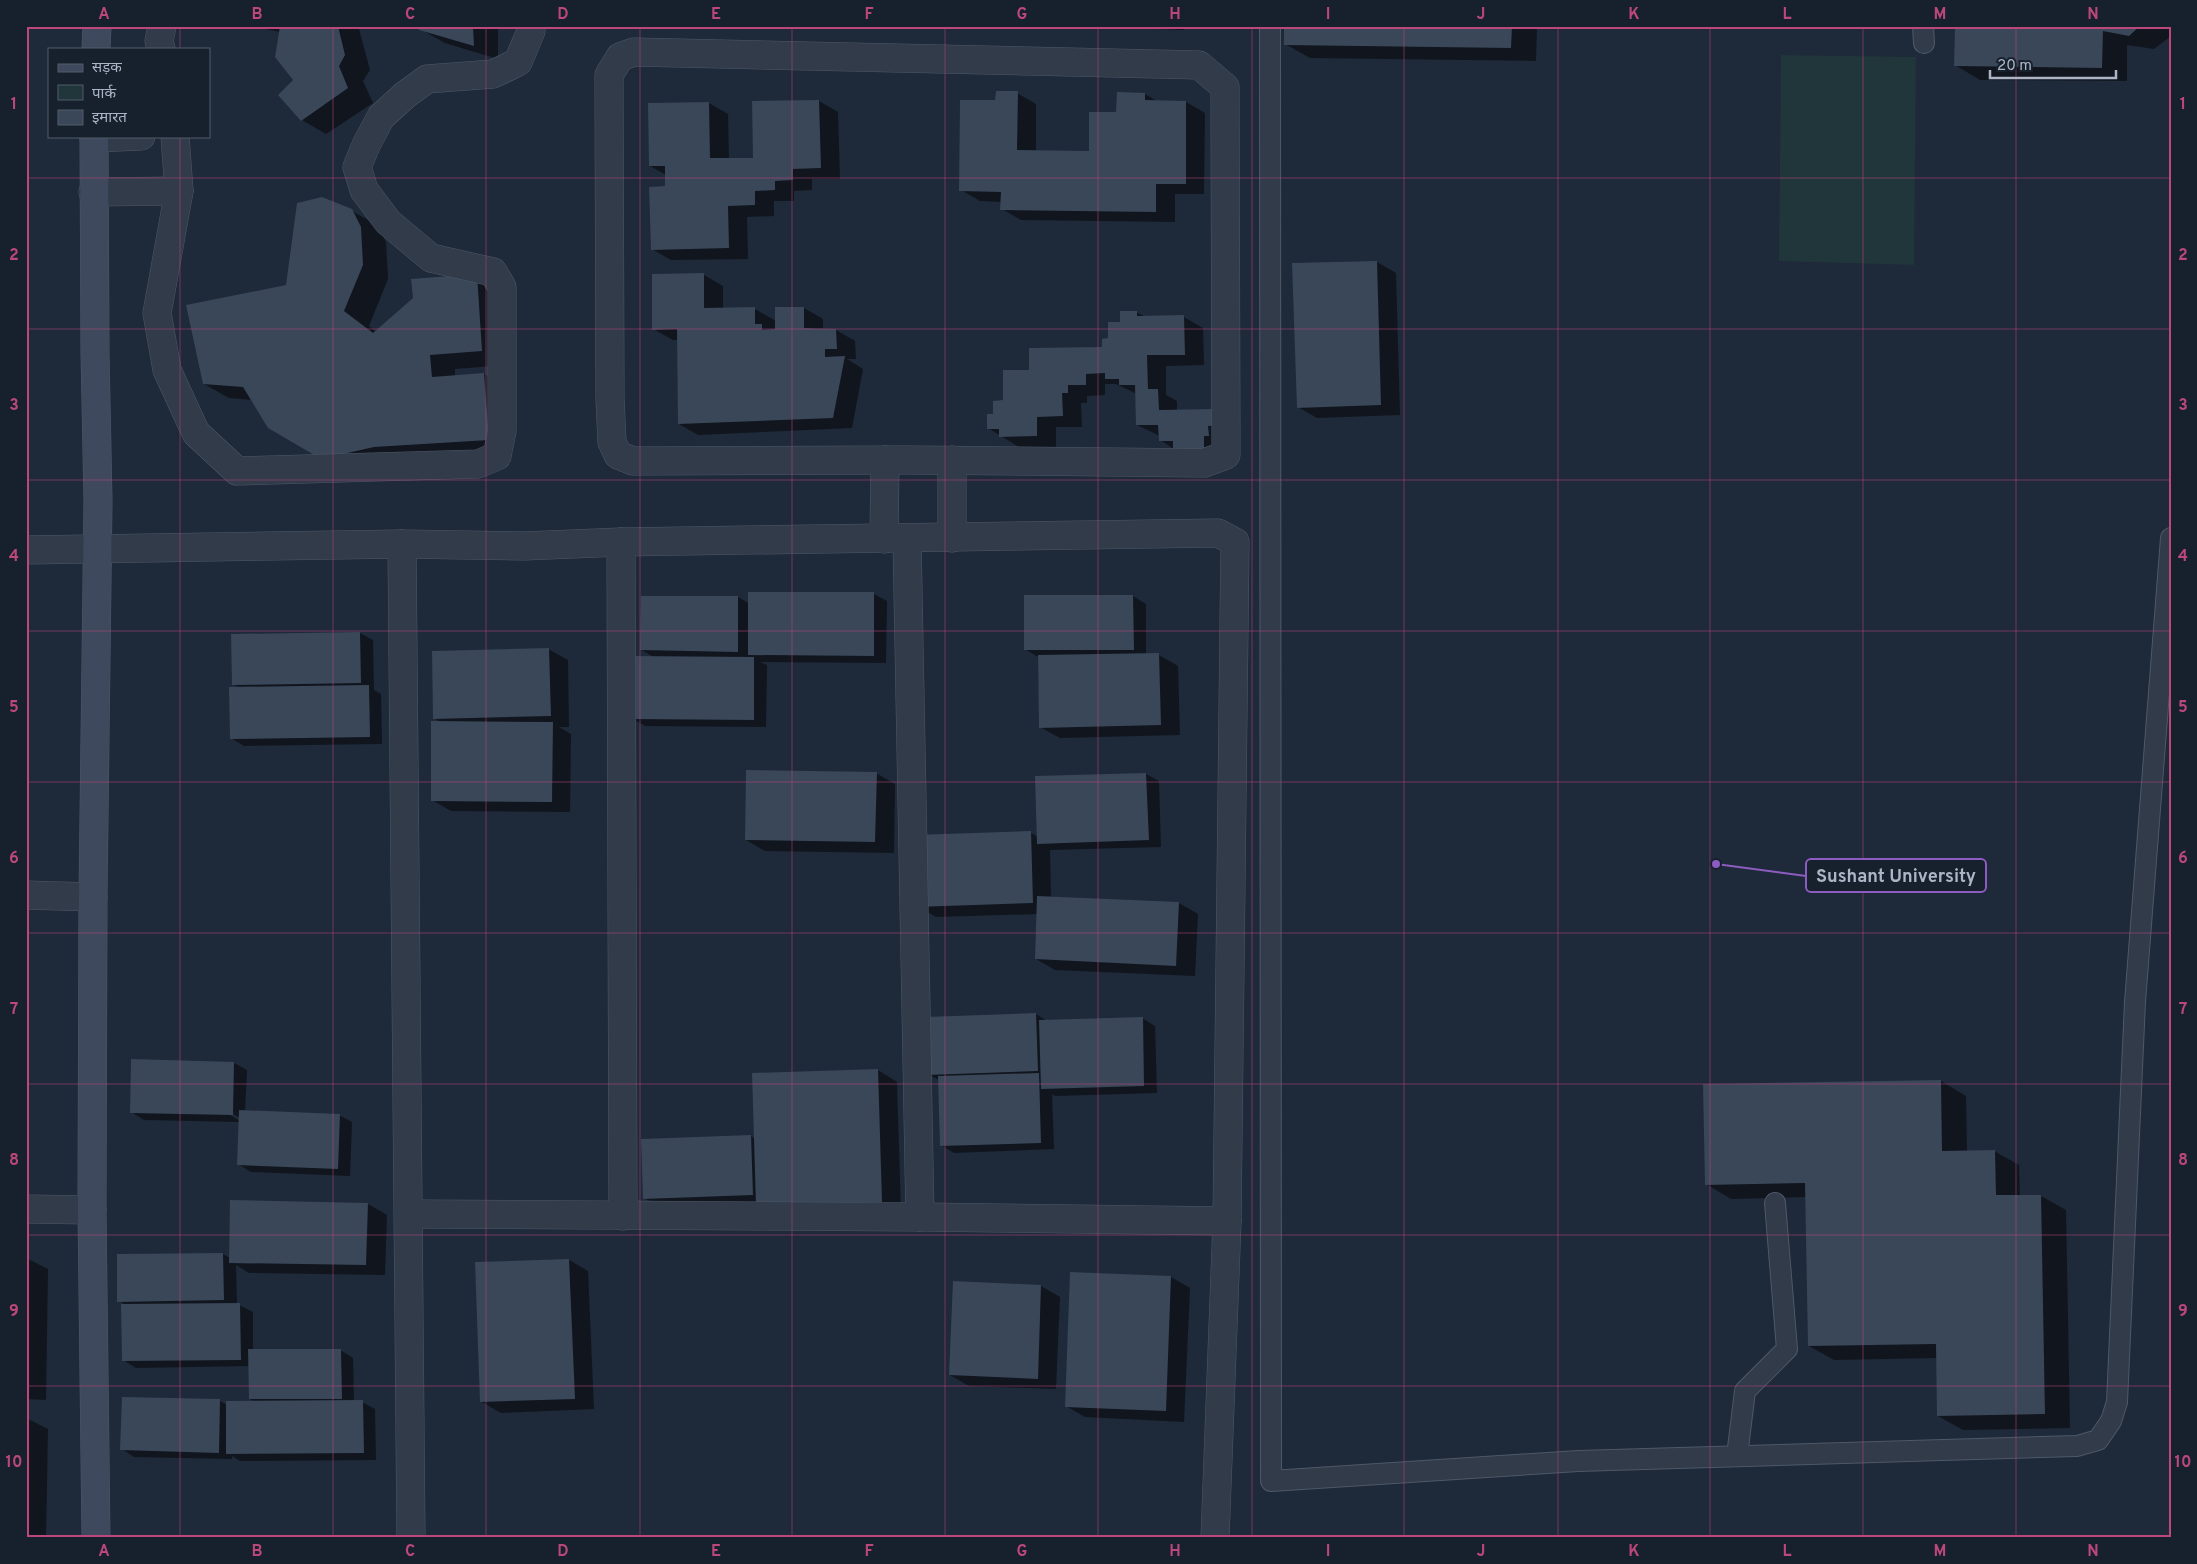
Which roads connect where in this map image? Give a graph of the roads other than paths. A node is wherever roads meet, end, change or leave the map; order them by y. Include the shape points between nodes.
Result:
1 (96, 26) edge
2 (162, 26) edge
3 (531, 26) edge
4 (1270, 26) edge
5 (96, 48) edge
6 (161, 48) edge
7 (94, 138) edge
8 (175, 138) edge
9 (179, 191) junction
10 (93, 192) junction
11 (885, 460) junction
12 (952, 460) junction
13 (952, 538) junction
14 (2171, 538) edge
15 (896, 539) junction
16 (621, 542) junction
17 (402, 544) junction
18 (26, 550) edge
19 (98, 550) junction
20 (26, 896) edge
21 (93, 897) junction
22 (1775, 1203) dead end
23 (26, 1209) edge
24 (92, 1210) junction
25 (410, 1214) junction
26 (623, 1216) junction
27 (920, 1217) junction
28 (1227, 1221) junction
29 (1737, 1456) junction
30 (96, 1538) edge
31 (412, 1538) edge
32 (1215, 1538) edge

1 - 5 street
2 - 6 street
3 - 9 street via 518,62 493,74 428,79 405,95 381,116 357,167 364,190 388,222 431,258 493,272 502,287 502,431 497,456 478,464 238,471 196,433 167,370 157,313
4 - 29 lane via 1272,1481 1578,1461
7 - 10 street
8 - 9 street
9 - 10 street
10 - 19 street
11 - 12 street
11 - 12 street via 633,461 618,456 612,442 610,398 609,75 620,57 634,52 1199,65 1225,87 1226,455 1204,464
11 - 15 street
12 - 13 street
13 - 15 street
13 - 28 street via 1218,533 1235,542
14 - 29 lane via 2135,993 2117,1402 2111,1421 2098,1440 2077,1446
15 - 16 street
15 - 27 street
16 - 17 street via 524,546
16 - 26 street
17 - 19 street
17 - 25 street
18 - 19 street
19 - 21 street
20 - 21 street
21 - 24 street
22 - 29 lane via 1787,1349 1745,1391
23 - 24 street
24 - 30 street
25 - 26 street
25 - 31 street
26 - 27 street
27 - 28 street
28 - 32 street

